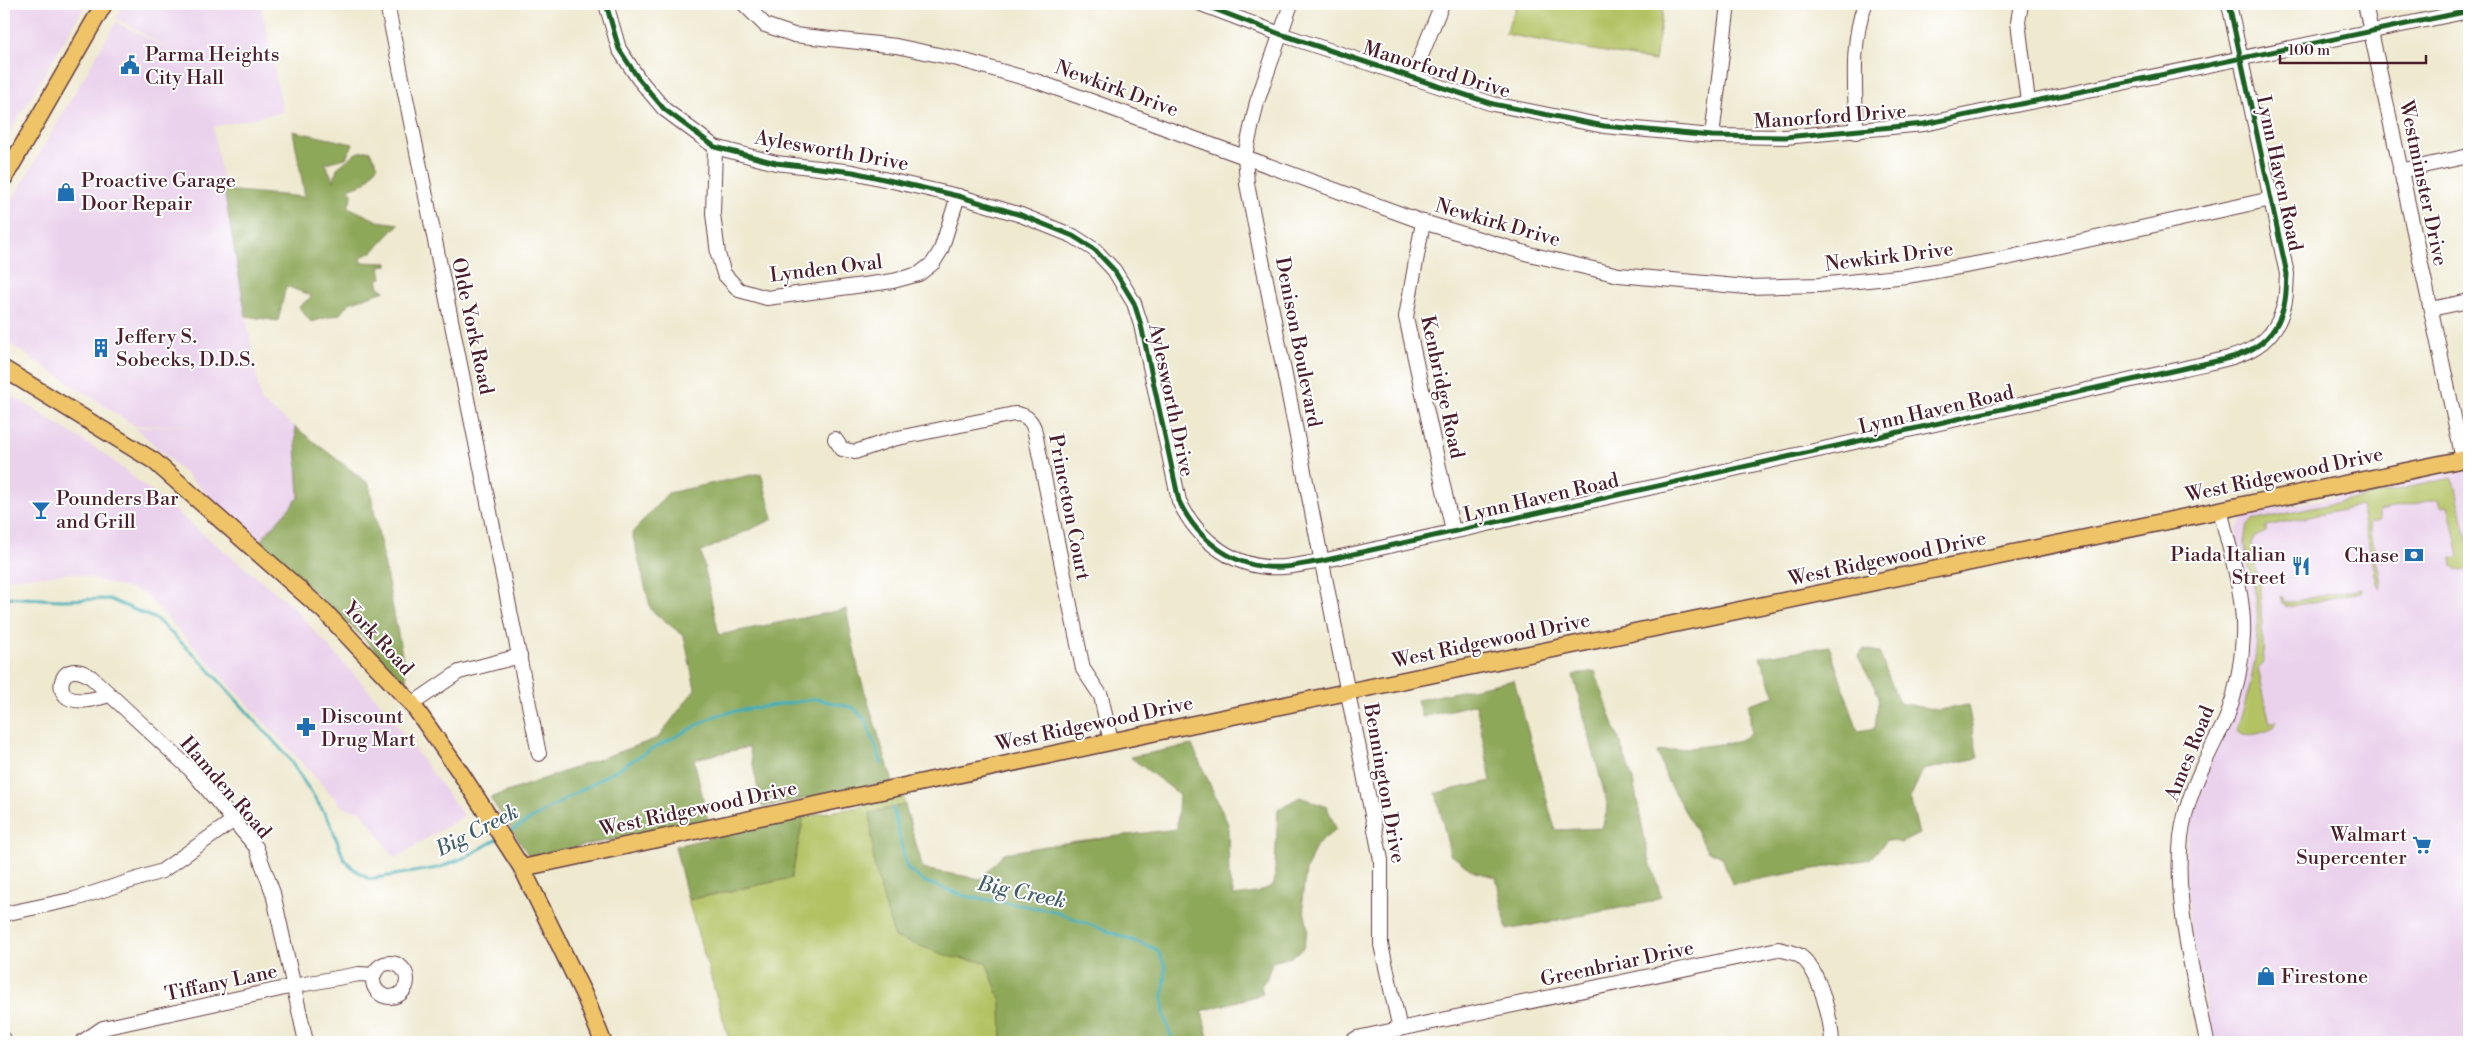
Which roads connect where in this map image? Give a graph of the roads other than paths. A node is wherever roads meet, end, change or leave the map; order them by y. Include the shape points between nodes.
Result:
1 (104, 4) edge
2 (387, 4) edge
3 (606, 4) edge
4 (744, 4) edge
5 (1201, 4) edge
6 (1291, 4) edge
7 (1442, 4) edge
8 (1728, 4) edge
9 (1865, 4) edge
10 (2021, 4) edge
11 (2229, 4) edge
12 (2365, 4) edge
13 (2469, 11) edge
14 (2371, 32) junction
15 (1280, 34) junction
16 (2240, 57) junction
17 (1412, 78) junction
18 (2028, 102) junction
19 (1856, 132) junction
20 (1712, 136) junction
21 (716, 147) junction
22 (1245, 155) junction
23 (2469, 156) edge
24 (2400, 171) junction
25 (4, 178) edge
26 (958, 196) junction
27 (2271, 199) junction
28 (1423, 222) junction
29 (2469, 301) edge
30 (2431, 309) junction
31 (4, 369) edge
32 (835, 439) dead end
33 (2466, 459) edge
34 (2220, 509) junction
35 (1453, 531) junction
36 (1322, 561) junction
37 (520, 656) junction
38 (1348, 692) junction
39 (110, 695) dead end
40 (412, 704) junction
41 (1111, 742) junction
42 (539, 754) dead end
43 (234, 820) junction
44 (522, 868) junction
45 (4, 914) edge
46 (374, 975) dead end
47 (294, 986) junction
48 (1400, 1029) junction
49 (82, 1042) edge
50 (306, 1042) edge
51 (603, 1042) edge
52 (1351, 1042) edge
53 (1832, 1042) edge
54 (2206, 1042) edge

1 - 25 main road
2 - 37 street, Olde York Road
3 - 21 street, Aylesworth Drive via 619,49 638,78 664,109
4 - 22 street, Newkirk Drive via 765,25 794,35 896,46 958,60 1039,82
5 - 15 street, Manorford Drive
6 - 15 street, Denison Boulevard
7 - 17 street
8 - 20 street
9 - 19 street via 1855,47
10 - 18 street via 2018,22
11 - 16 street, Lynn Haven Road
12 - 14 street, Westminster Drive
13 - 14 street, Manorford Drive
14 - 16 street, Manorford Drive
14 - 24 street, Westminster Drive
15 - 17 street, Manorford Drive
15 - 22 street, Denison Boulevard via 1257,102
16 - 18 street, Manorford Drive
16 - 27 street, Lynn Haven Road
17 - 20 street, Manorford Drive via 1493,104 1604,126
18 - 19 street, Manorford Drive via 1924,124
19 - 20 street, Manorford Drive via 1785,137
21 - 26 street, Aylesworth Drive via 776,163 853,172
21 - 26 street, Lynden Oval via 713,214 724,274 739,290 767,298 893,281 919,274 941,250
22 - 28 street, Newkirk Drive
22 - 36 street, Denison Boulevard via 1247,184
23 - 24 street
24 - 30 street, Westminster Drive
26 - 36 street, Aylesworth Drive via 1021,214 1072,236 1095,250 1114,270 1134,303 1179,501 1188,520 1208,542 1232,558 1255,565 1282,568
27 - 28 street, Newkirk Drive via 1993,261 1907,276 1819,285 1747,287 1619,275 1528,254
27 - 35 street, Lynn Haven Road via 2287,274 2284,308 2273,334 2253,351
28 - 35 street, Kenbridge Road via 1406,317
29 - 30 street
30 - 33 street, Westminster Drive
31 - 40 main road, York Road via 154,461 325,612
32 - 41 street, Princeton Court via 842,449 855,452 893,439 1014,414 1022,414 1030,420 1083,669 1101,696
33 - 34 main road, West Ridgewood Drive
34 - 38 main road, West Ridgewood Drive
34 - 54 street, Ames Road via 2239,595 2243,635 2227,718 2189,802 2181,834 2178,874
35 - 36 street, Lynn Haven Road
36 - 38 street, Denison Boulevard
37 - 40 street via 460,672
37 - 42 street, Olde York Road
38 - 41 main road, West Ridgewood Drive
38 - 48 street, Bennington Drive via 1381,860 1381,945
39 - 43 street, Hamden Road via 190,769
40 - 44 main road, York Road
41 - 44 main road, West Ridgewood Drive
43 - 45 street via 162,871 75,899
43 - 47 street, Hamden Road via 256,847 272,893
44 - 51 main road, York Road via 586,999
46 - 47 street, Tiffany Lane via 359,974
47 - 49 street, Tiffany Lane via 103,1028
47 - 50 street, Hamden Road
48 - 52 street, Greenbriar Drive
48 - 53 street, Greenbriar Drive via 1778,949 1799,955 1810,966 1824,998

